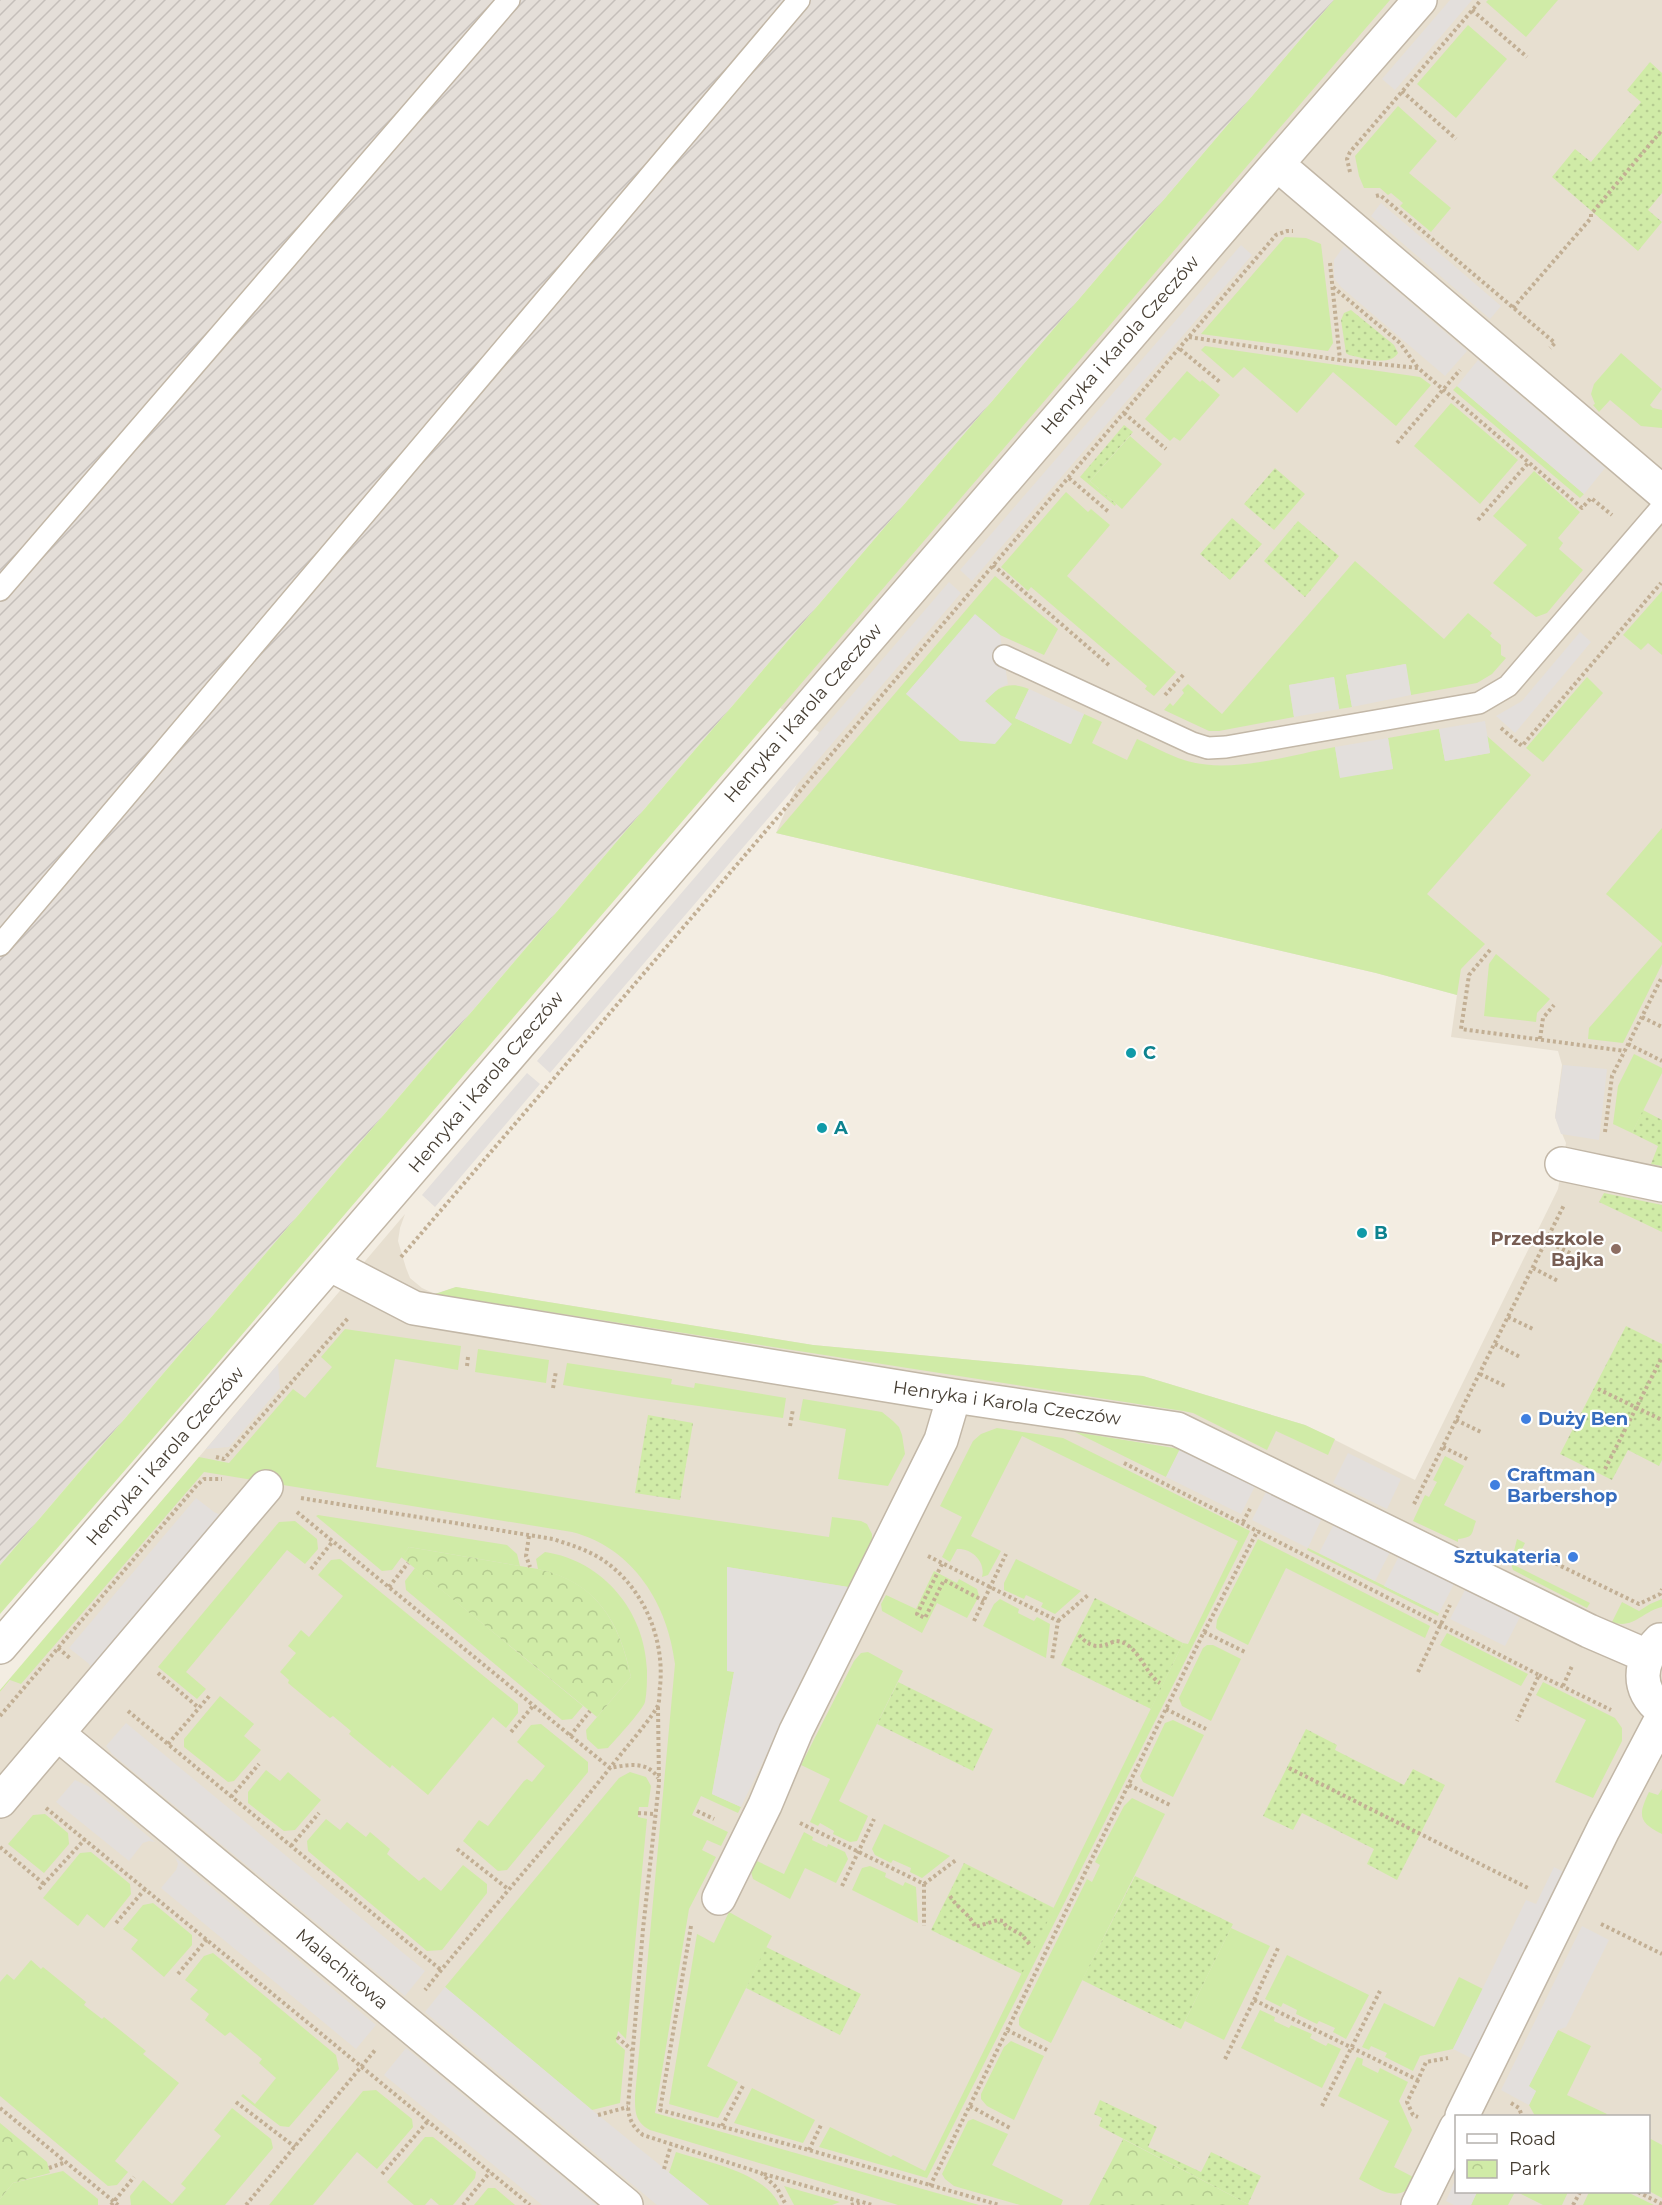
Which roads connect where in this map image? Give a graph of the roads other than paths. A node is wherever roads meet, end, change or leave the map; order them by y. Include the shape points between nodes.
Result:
1 (509, 0) edge
2 (799, 0) edge
3 (1420, 0) edge
4 (1277, 164) junction
5 (1662, 492) edge
6 (1662, 507) edge
7 (0, 590) edge
8 (1004, 656) dead end
9 (0, 945) edge
10 (1582, 1168) road end
11 (1662, 1185) edge
12 (331, 1265) junction
13 (954, 1396) junction
14 (280, 1492) road end
15 (0, 1647) edge
16 (1655, 1648) edge
17 (1662, 1710) edge
18 (1662, 1718) edge
19 (58, 1734) junction
20 (0, 1801) edge
21 (719, 1898) road end
22 (1462, 2115) edge
23 (1455, 2130) edge
24 (626, 2205) edge
25 (1418, 2205) edge

1 - 7 lane
2 - 9 lane
3 - 4 street, Henryka i Karola Czeczów
4 - 5 street
4 - 12 street, Henryka i Karola Czeczów
6 - 8 lane via 1508,687 1479,703 1209,748
10 - 11 street
12 - 13 street, Henryka i Karola Czeczów via 414,1308
12 - 15 street, Henryka i Karola Czeczów
13 - 16 street, Henryka i Karola Czeczów via 1177,1429 1589,1631
13 - 21 street via 941,1440 796,1731
14 - 19 street
16 - 17 street, Henryka i Karola Czeczów via 1643,1671 1651,1699
18 - 22 street
19 - 20 street
19 - 24 street, Malachitowa
23 - 25 street

